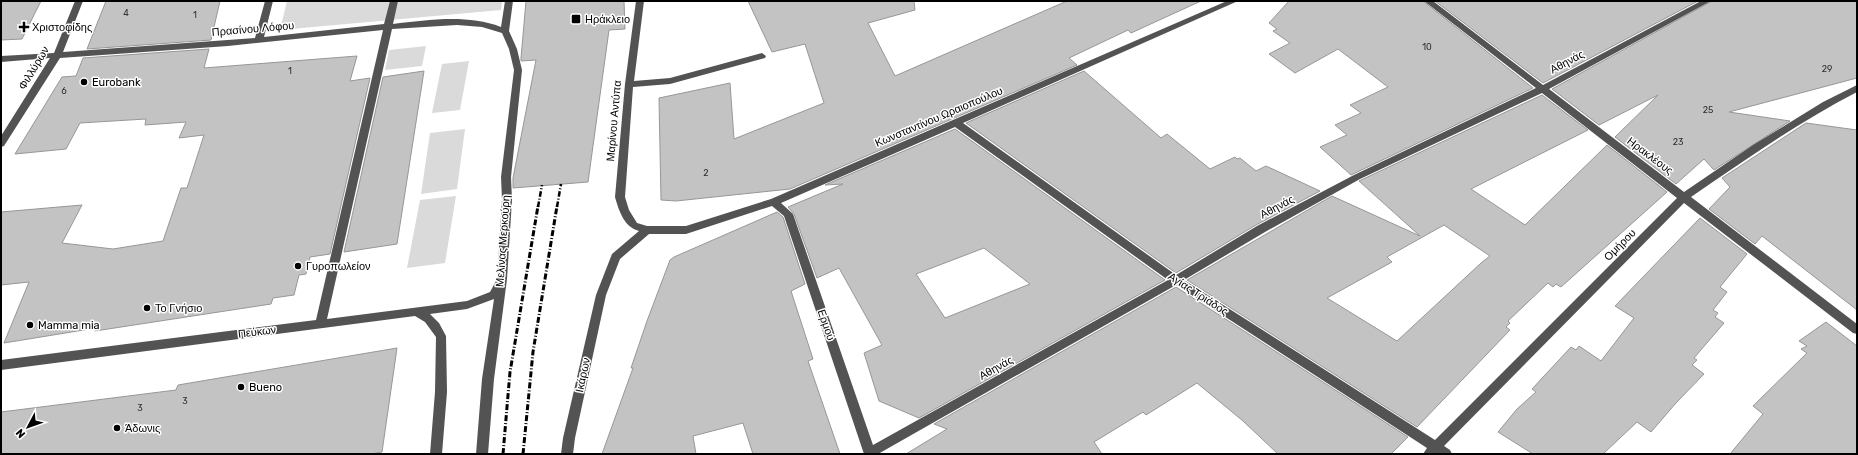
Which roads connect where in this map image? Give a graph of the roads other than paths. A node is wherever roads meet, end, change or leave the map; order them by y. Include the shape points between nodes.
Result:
1 (79, 1) edge
2 (269, 1) edge
3 (394, 1) edge
4 (510, 1) edge
5 (640, 1) edge
6 (1234, 1) edge
7 (1428, 1) edge
8 (1707, 1) edge
9 (388, 27) junction
10 (505, 31) junction
11 (259, 40) junction
12 (57, 55) junction
13 (762, 56) dead end
14 (1, 59) edge
15 (629, 84) junction
16 (1857, 88) edge
17 (1542, 89) junction
18 (956, 123) junction
19 (1, 144) edge
20 (1684, 198) junction
21 (774, 202) junction
22 (647, 230) junction
23 (502, 279) junction
24 (1176, 280) junction
25 (417, 312) junction
26 (320, 324) junction
27 (1857, 330) edge
28 (1, 365) edge
29 (1432, 450) edge
30 (436, 454) edge
31 (482, 454) edge
32 (567, 454) edge
33 (870, 454) edge
34 (1446, 454) edge

1 - 12 street, Φιλλύρων
2 - 11 street
3 - 9 street
4 - 10 street
5 - 15 street, Μαρίνου Αντύπα
6 - 18 street, Κωνσταντίνου Ωραιοπούλου
7 - 17 street, Ηρακλέους
8 - 17 street, Αθηνάς
9 - 10 street, Πρασίνου Λόφου via 473,22
9 - 11 street, Πρασίνου Λόφου
9 - 26 street
10 - 23 street, Μελίνας Μερκούρη via 518,70 506,177
11 - 12 street, Πρασίνου Λόφου
12 - 14 street, Πρασίνου Λόφου
12 - 19 street, Φιλλύρων
13 - 15 street via 670,81
15 - 22 street, Μαρίνου Αντύπα via 620,197 624,211 634,226
16 - 20 street, Ομήρου via 1756,147
17 - 20 street, Ηρακλέους
17 - 24 street, Αθηνάς via 1357,177 1261,229
18 - 21 street, Κωνσταντίνου Ωραιοπούλου
18 - 24 street, Αγίας Τριάδος
20 - 27 street, Ηρακλέους
20 - 29 street, Ομήρου
21 - 22 street, Κωνσταντίνου Ωραιοπούλου via 686,230
21 - 33 street, Ερμού via 788,214
22 - 32 street, Ικάρων via 616,257 601,295
23 - 25 street, Πεύκων via 494,295 467,306
23 - 31 street, Μελίνας Μερκούρη via 488,379
24 - 29 street, Αγίας Τριάδος
24 - 33 street, Αθηνάς
25 - 26 street, Πεύκων
25 - 30 street via 429,319 441,336 441,392
26 - 28 street, Πεύκων
29 - 34 street, Αγίας Τριάδος

